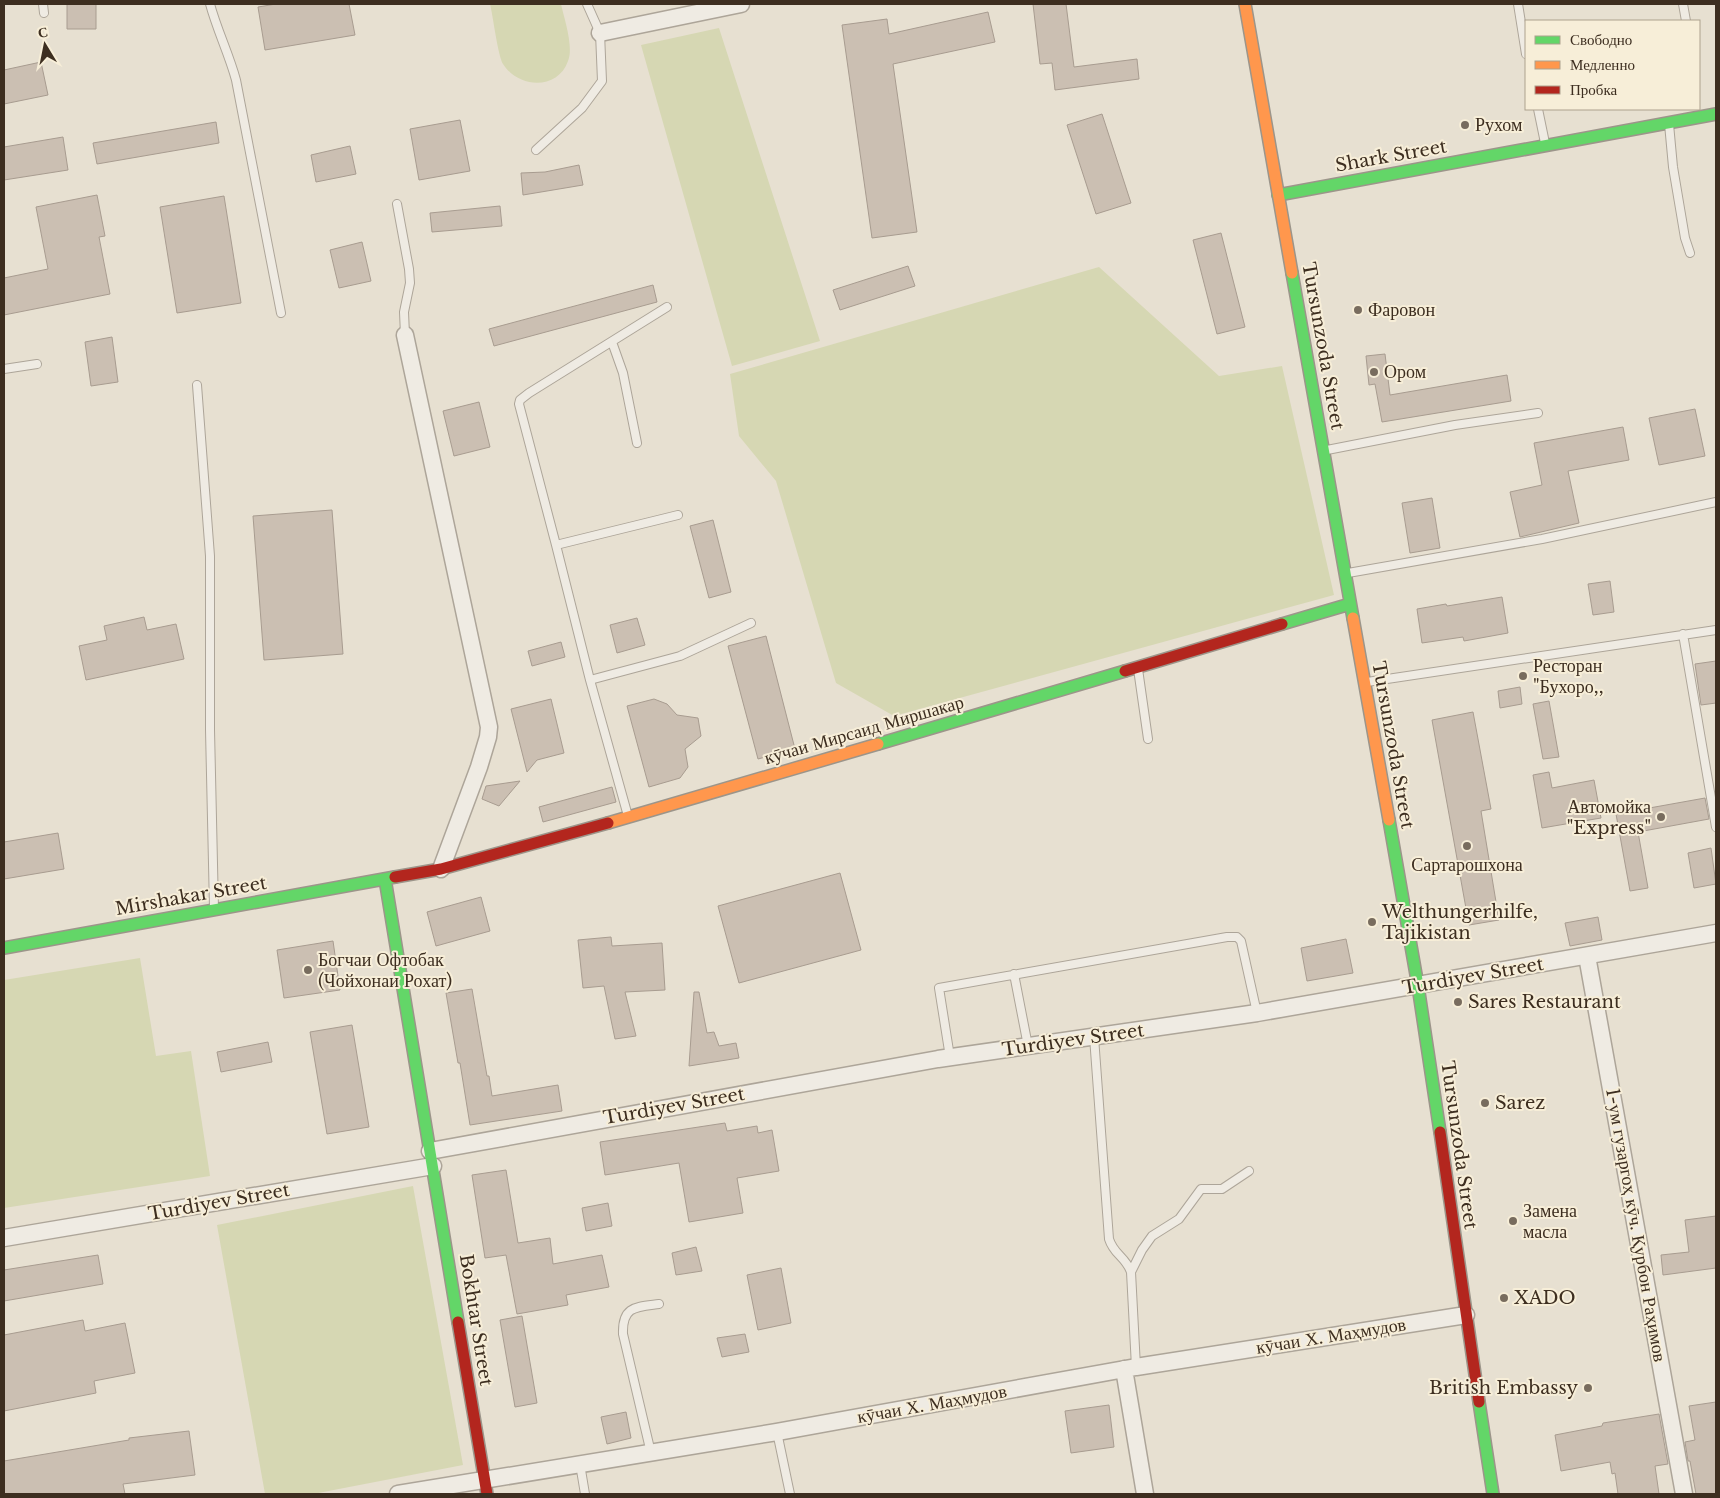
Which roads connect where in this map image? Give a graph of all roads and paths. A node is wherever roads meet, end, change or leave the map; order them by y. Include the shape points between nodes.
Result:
1 (43, 4) edge
2 (210, 4) edge
3 (587, 4) edge
4 (742, 4) edge
5 (1245, 4) edge
6 (1518, 4) edge
7 (1683, 4) edge
8 (44, 12) dead end
9 (1686, 20) edge
10 (600, 33) junction
11 (1525, 48) edge
12 (1538, 110) edge
13 (1716, 114) edge
14 (1669, 122) junction
15 (1546, 146) junction
16 (536, 150) dead end
17 (1278, 195) junction
18 (397, 204) dead end
19 (1690, 253) dead end
20 (667, 307) dead end
21 (281, 313) dead end
22 (405, 334) joint
23 (612, 342) junction
24 (37, 364) dead end
25 (4, 370) edge
26 (197, 385) dead end
27 (1538, 413) dead end
28 (637, 443) dead end
29 (1325, 450) junction
30 (1716, 502) edge
31 (678, 515) dead end
32 (556, 545) junction
33 (1345, 574) junction
34 (1350, 604) junction
35 (751, 623) dead end
36 (1716, 630) edge
37 (1683, 634) junction
38 (1138, 667) junction
39 (590, 680) junction
40 (1364, 683) junction
41 (1148, 738) dead end
42 (628, 818) junction
43 (1716, 827) edge
44 (441, 869) junction
45 (385, 879) junction
46 (214, 910) junction
47 (1716, 933) edge
48 (4, 948) edge
49 (1587, 956) junction
50 (1014, 974) junction
51 (1418, 986) junction
52 (1257, 1013) junction
53 (1094, 1037) junction
54 (1028, 1046) junction
55 (950, 1058) junction
56 (432, 1158) junction
57 (1249, 1171) dead end
58 (4, 1238) edge
59 (1130, 1272) junction
60 (659, 1304) dead end
61 (1466, 1315) junction
62 (1130, 1368) junction
63 (777, 1432) junction
64 (650, 1453) junction
65 (580, 1464) junction
66 (486, 1487) edge
67 (398, 1494) edge
68 (585, 1494) edge
69 (790, 1494) edge
70 (1145, 1494) edge
71 (1493, 1494) edge
72 (1684, 1494) edge

1 - 8 lane
2 - 21 lane via 236,80
3 - 10 lane
4 - 10 street
5 - 17 street, Tursunzoda Street
6 - 11 lane
7 - 9 lane
10 - 16 lane via 602,81 582,108
12 - 15 lane
13 - 14 street, Shark Street via 1700,113
14 - 15 street, Shark Street
14 - 19 lane via 1673,168
15 - 17 street, Shark Street
17 - 29 street, Tursunzoda Street
18 - 22 lane via 410,269 404,312
20 - 23 lane
22 - 44 street via 489,727 479,767
23 - 28 lane
23 - 32 lane via 520,400
24 - 25 lane
26 - 46 lane via 210,556
27 - 29 lane
29 - 33 street, Tursunzoda Street
30 - 33 lane
31 - 32 lane
32 - 39 lane
33 - 34 street, Tursunzoda Street
34 - 38 street, кӯчаи Мирсаид Миршакар
34 - 40 street, Tursunzoda Street
35 - 39 lane via 680,656
36 - 37 lane
37 - 40 lane
37 - 43 lane
38 - 41 lane
38 - 42 street, кӯчаи Мирсаид Миршакар
39 - 42 lane
40 - 51 street, Tursunzoda Street
42 - 44 street, кӯчаи Мирсаид Миршакар
44 - 45 street, кӯчаи Мирсаид Миршакар
45 - 46 street, Mirshakar Street
45 - 56 street, Bokhtar Street
46 - 48 street, Mirshakar Street
47 - 49 street, Turdiyev Street
49 - 51 street, Turdiyev Street
49 - 72 street, 1-ум гузаргоҳ кӯч. Қурбон Раҳимов
50 - 52 lane via 1201,941 1237,938 1243,947
50 - 54 lane
50 - 55 lane via 938,988
51 - 52 street, Turdiyev Street
51 - 61 street, Tursunzoda Street
52 - 53 street, Turdiyev Street
53 - 54 street, Turdiyev Street
53 - 59 lane via 1109,1239 1112,1249 1124,1259
54 - 55 street, Turdiyev Street
55 - 56 street, Turdiyev Street
56 - 58 street, Turdiyev Street
56 - 66 street, Bokhtar Street
57 - 59 lane via 1222,1189 1201,1189 1179,1219 1152,1236
59 - 62 lane
60 - 64 lane via 634,1309 623,1318 623,1334
61 - 62 street, кӯчаи Х. Маҳмудов
61 - 71 street, Tursunzoda Street
62 - 63 street, кӯчаи Х. Маҳмудов
62 - 70 street
63 - 64 street, кӯчаи Х. Маҳмудов
63 - 69 lane
64 - 65 street, кӯчаи Х. Маҳмудов
65 - 66 street, кӯчаи Х. Маҳмудов
65 - 68 lane
66 - 67 street, кӯчаи Х. Маҳмудов

